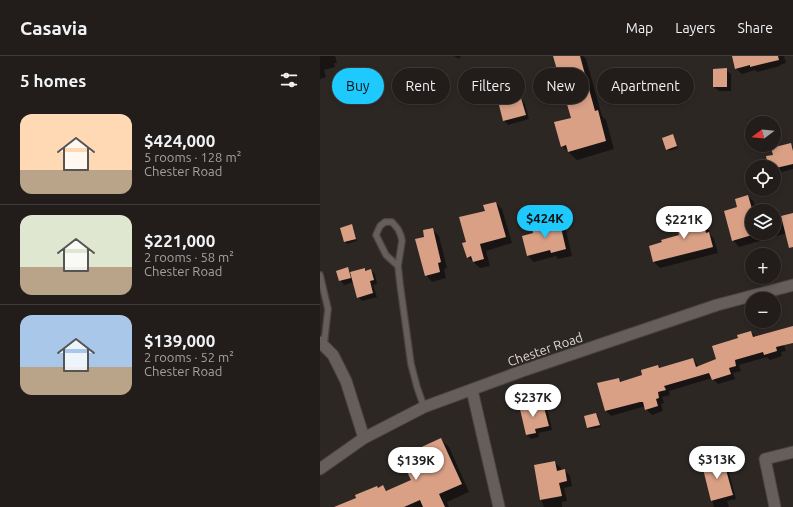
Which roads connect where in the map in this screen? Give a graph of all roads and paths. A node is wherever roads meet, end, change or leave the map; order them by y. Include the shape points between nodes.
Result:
1 (398, 266) junction
2 (320, 275) edge
3 (793, 285) edge
4 (322, 344) edge
5 (472, 390) junction
6 (424, 407) junction
7 (364, 438) junction
8 (793, 452) edge
9 (320, 469) edge
10 (499, 507) edge
11 (775, 507) edge

1 - 1 lane via 401,236 392,222 386,222 380,226 376,235 386,255
1 - 6 lane via 411,364
2 - 4 lane via 328,309
3 - 5 street, Chester Road via 717,305
4 - 7 street via 333,355 346,381
5 - 6 street, Chester Road
5 - 10 street
6 - 7 street, Chester Road
7 - 9 street, Chester Road
8 - 11 street via 765,459

